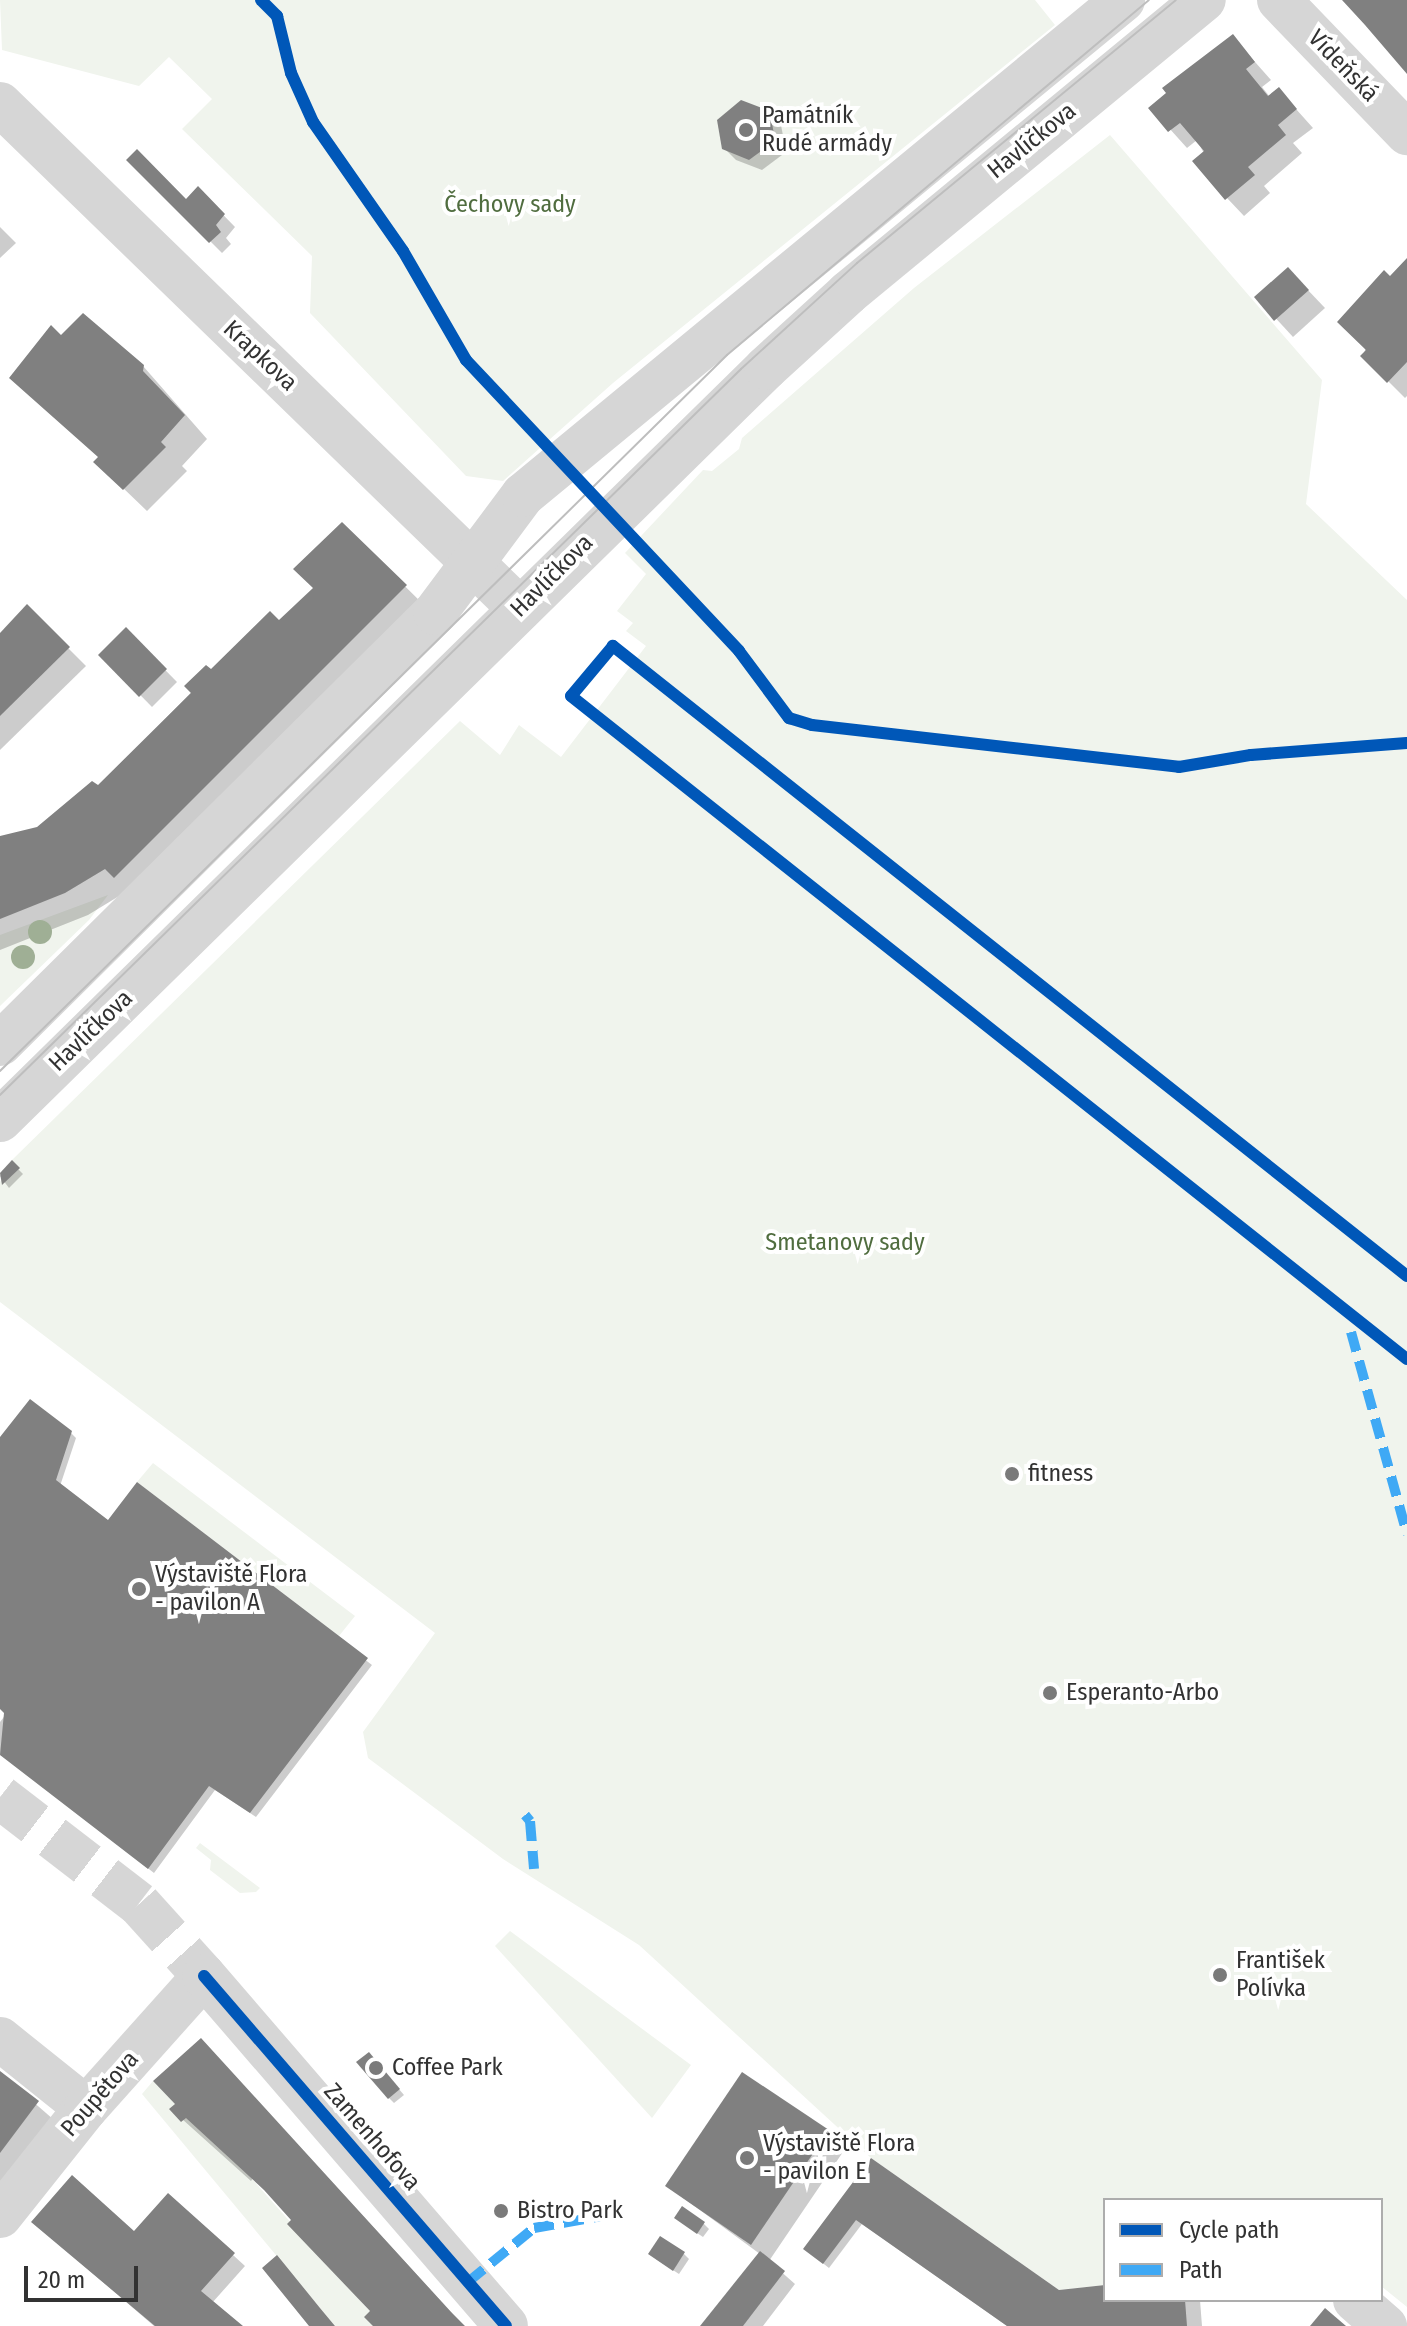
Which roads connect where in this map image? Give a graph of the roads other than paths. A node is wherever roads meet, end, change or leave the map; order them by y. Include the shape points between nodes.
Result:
1 (1123, 0) edge
2 (1204, 0) edge
3 (1279, 0) edge
4 (0, 104) edge
5 (1407, 133) edge
6 (471, 559) junction
7 (520, 609) junction
8 (0, 1044) edge
9 (0, 1120) edge
10 (204, 1976) joint
11 (0, 2039) edge
12 (86, 2108) junction
13 (0, 2216) edge
14 (1357, 2302) edge
15 (506, 2326) edge
16 (1385, 2326) edge

1 - 6 street via 523,495
2 - 7 street, Havlíčkova via 848,293
3 - 5 street, Vídeňská
4 - 6 street, Krapkova
6 - 7 street, Krapkova
6 - 8 street via 425,623
7 - 9 street, Havlíčkova
10 - 12 street, Poupětova
10 - 15 street, Zamenhofova
11 - 12 street
12 - 13 street, Poupětova
14 - 16 street

